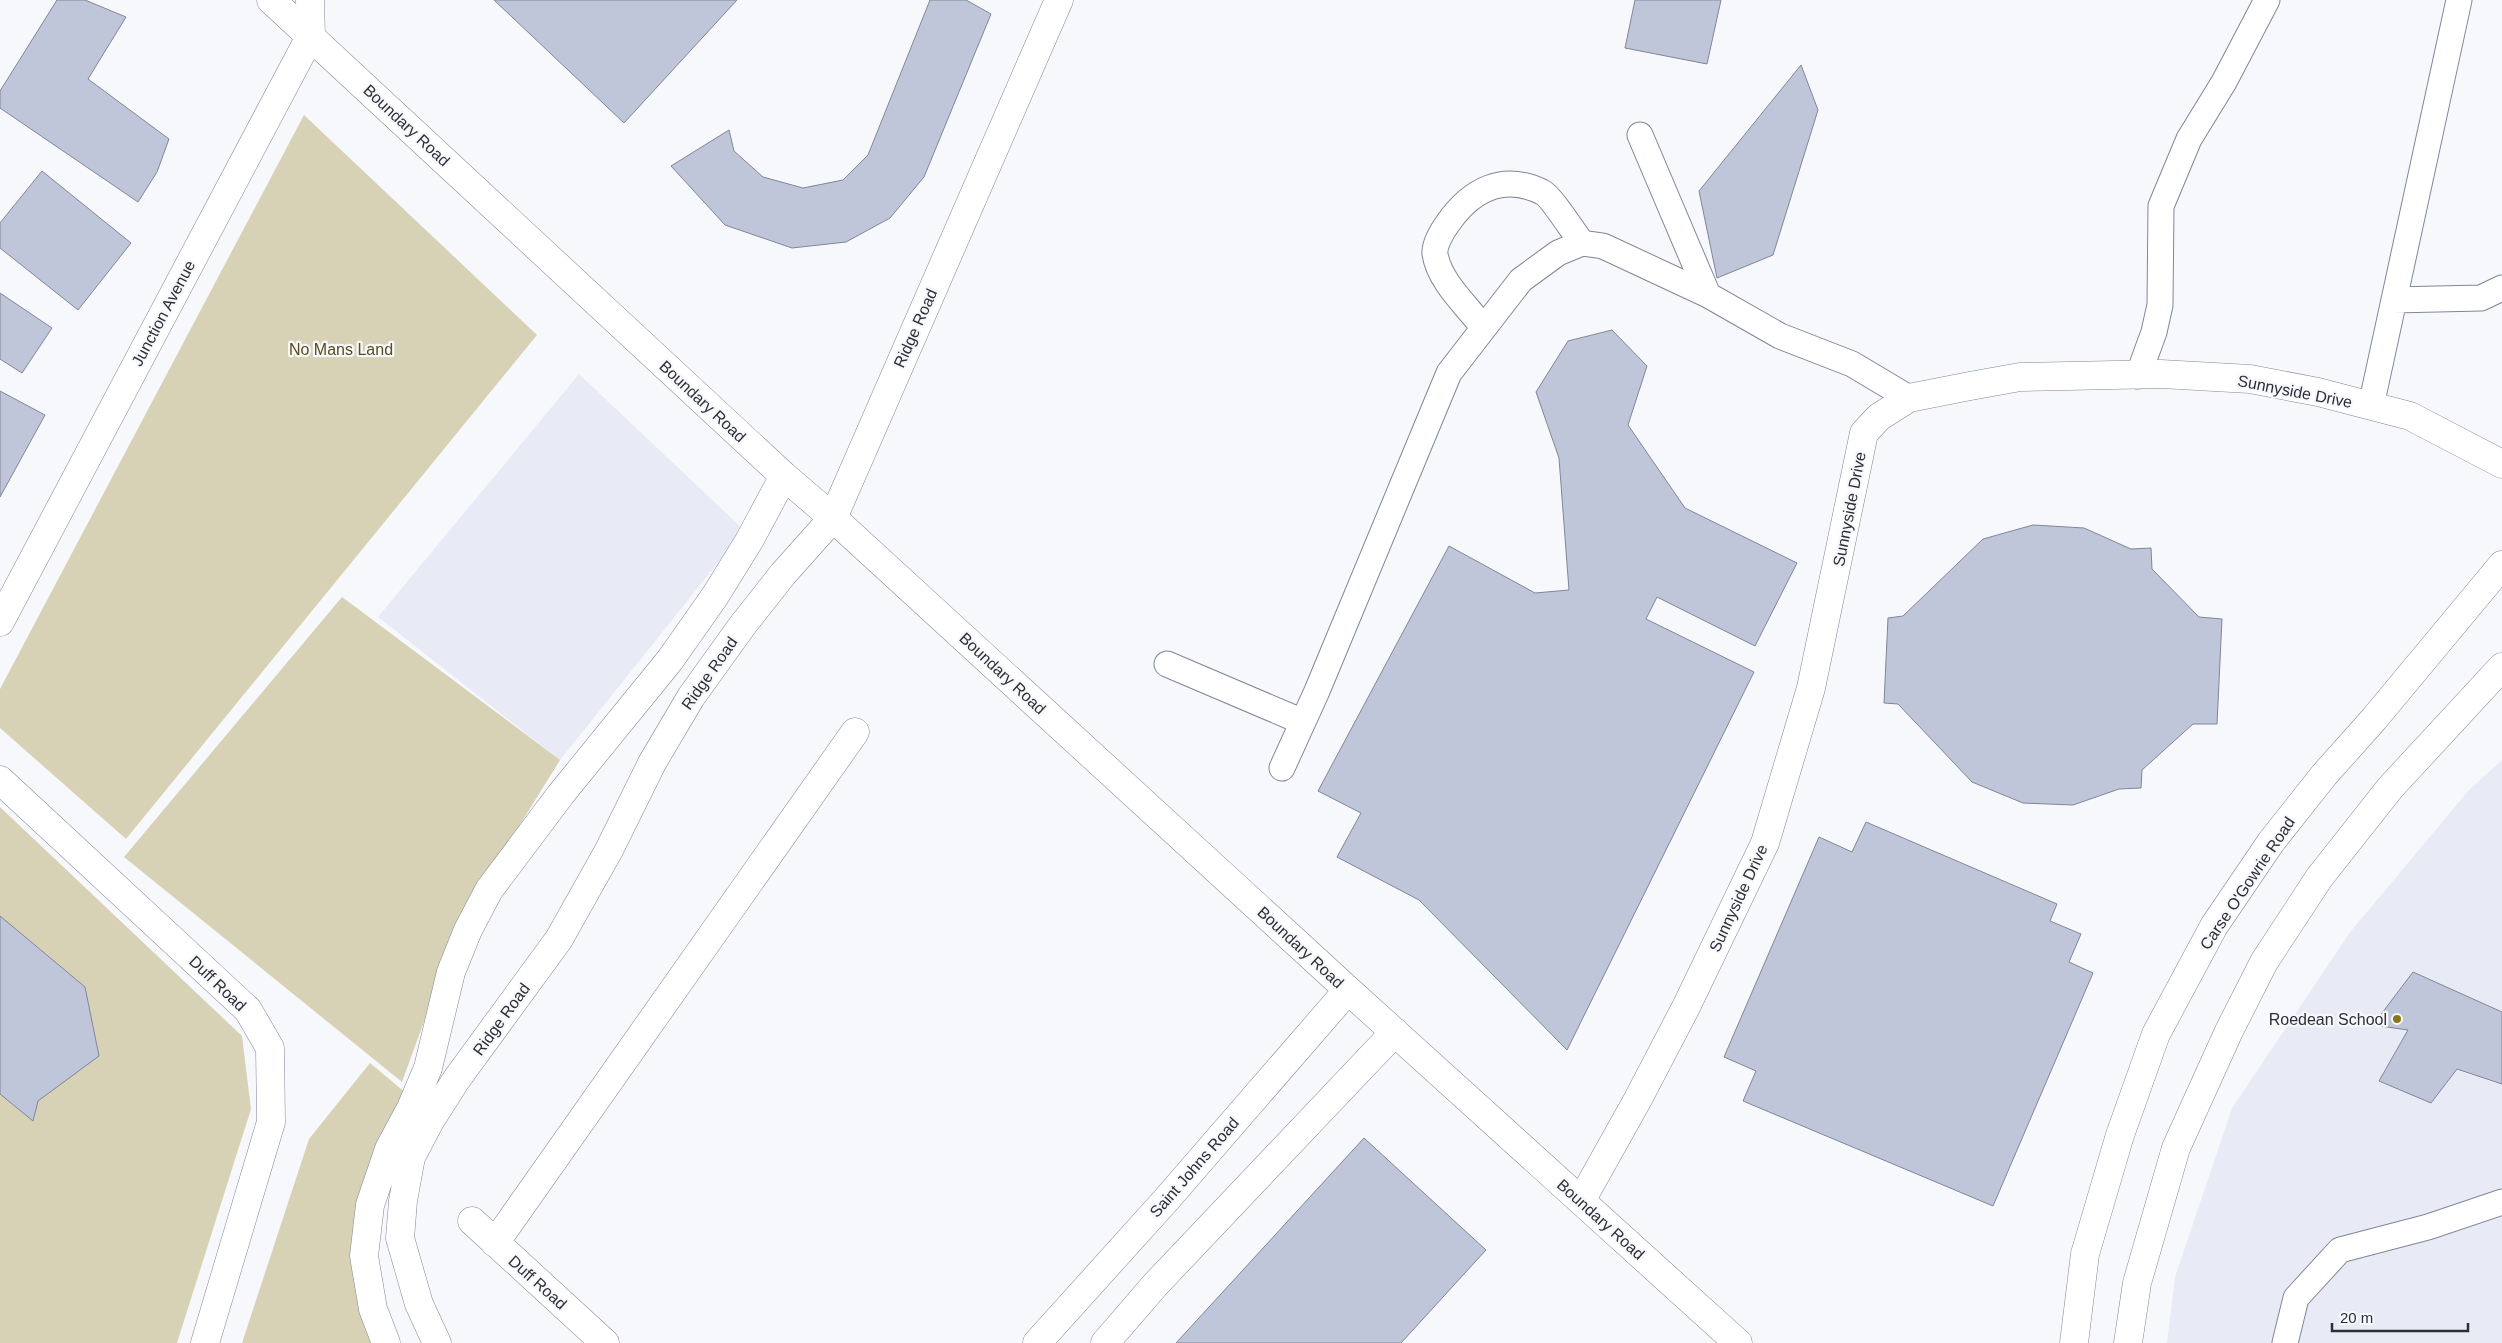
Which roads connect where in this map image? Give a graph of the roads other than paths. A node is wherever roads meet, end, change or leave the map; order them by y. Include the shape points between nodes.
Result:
1 (271, 0) edge
2 (310, 0) edge
3 (1059, 0) edge
4 (2267, 0) edge
5 (2459, 0) edge
6 (311, 34) junction
7 (1640, 135) dead end
8 (1582, 243) junction
9 (2502, 288) edge
10 (1708, 295) junction
11 (2394, 300) junction
12 (1483, 327) junction
13 (2138, 376) junction
14 (1908, 398) junction
15 (2371, 406) junction
16 (2502, 464) edge
17 (784, 476) junction
18 (833, 518) junction
19 (2502, 566) edge
20 (0, 622) edge
21 (1168, 664) dead end
22 (2501, 668) edge
23 (1303, 722) junction
24 (855, 732) dead end
25 (1282, 768) dead end
26 (0, 780) edge
27 (1348, 990) junction
28 (1395, 1032) junction
29 (1581, 1201) junction
30 (2502, 1202) edge
31 (472, 1222) dead end
32 (495, 1243) junction
33 (205, 1343) edge
34 (386, 1343) edge
35 (437, 1343) edge
36 (605, 1343) edge
37 (1038, 1343) edge
38 (1105, 1343) edge
39 (1738, 1343) edge
40 (2074, 1343) edge
41 (2128, 1343) edge
42 (2284, 1343) edge

1 - 6 street, Boundary Road
2 - 6 street, Junction Avenue
3 - 18 street, Ridge Road
4 - 13 lane via 2224,82 2189,139 2161,206 2160,305
5 - 11 lane
6 - 17 street, Boundary Road
6 - 20 street, Junction Avenue
7 - 10 lane
8 - 10 lane via 1603,246
8 - 12 lane via 1558,253 1521,280
8 - 12 lane via 1545,193 1529,187 1497,185 1480,190 1459,207 1442,232 1434,252 1444,277
9 - 11 lane via 2481,298
10 - 14 lane via 1780,336 1852,364
11 - 15 lane
12 - 23 lane via 1449,372
13 - 14 street, Sunnyside Drive via 2020,377
13 - 15 street, Sunnyside Drive via 2161,374 2250,379
14 - 29 street, Sunnyside Drive via 1879,417 1864,433 1811,688 1765,843 1686,1007
15 - 16 street, Sunnyside Drive via 2410,416
17 - 18 street, Boundary Road
17 - 34 street via 715,596 670,660 488,890 468,930 451,972 428,1068 389,1149 370,1205 364,1256 373,1308
18 - 27 street, Boundary Road
18 - 35 street, Ridge Road via 771,589 691,697 652,762 609,850 559,939 456,1080 411,1157 400,1238 420,1304
19 - 40 street, Carse O'Gowrie Road via 2324,775 2271,842 2214,926 2156,1034 2120,1135 2085,1254
21 - 23 lane
22 - 41 street via 2390,788 2319,878 2264,962 2176,1148 2137,1283
23 - 25 lane
24 - 32 street
26 - 33 street, Duff Road via 248,1010 270,1048 271,1122
27 - 28 street, Boundary Road
27 - 37 street, Saint Johns Road
28 - 29 street, Boundary Road
28 - 38 street
29 - 39 street, Boundary Road
30 - 42 lane via 2428,1228 2340,1250 2296,1298
31 - 32 street, Duff Road
32 - 36 street, Duff Road

